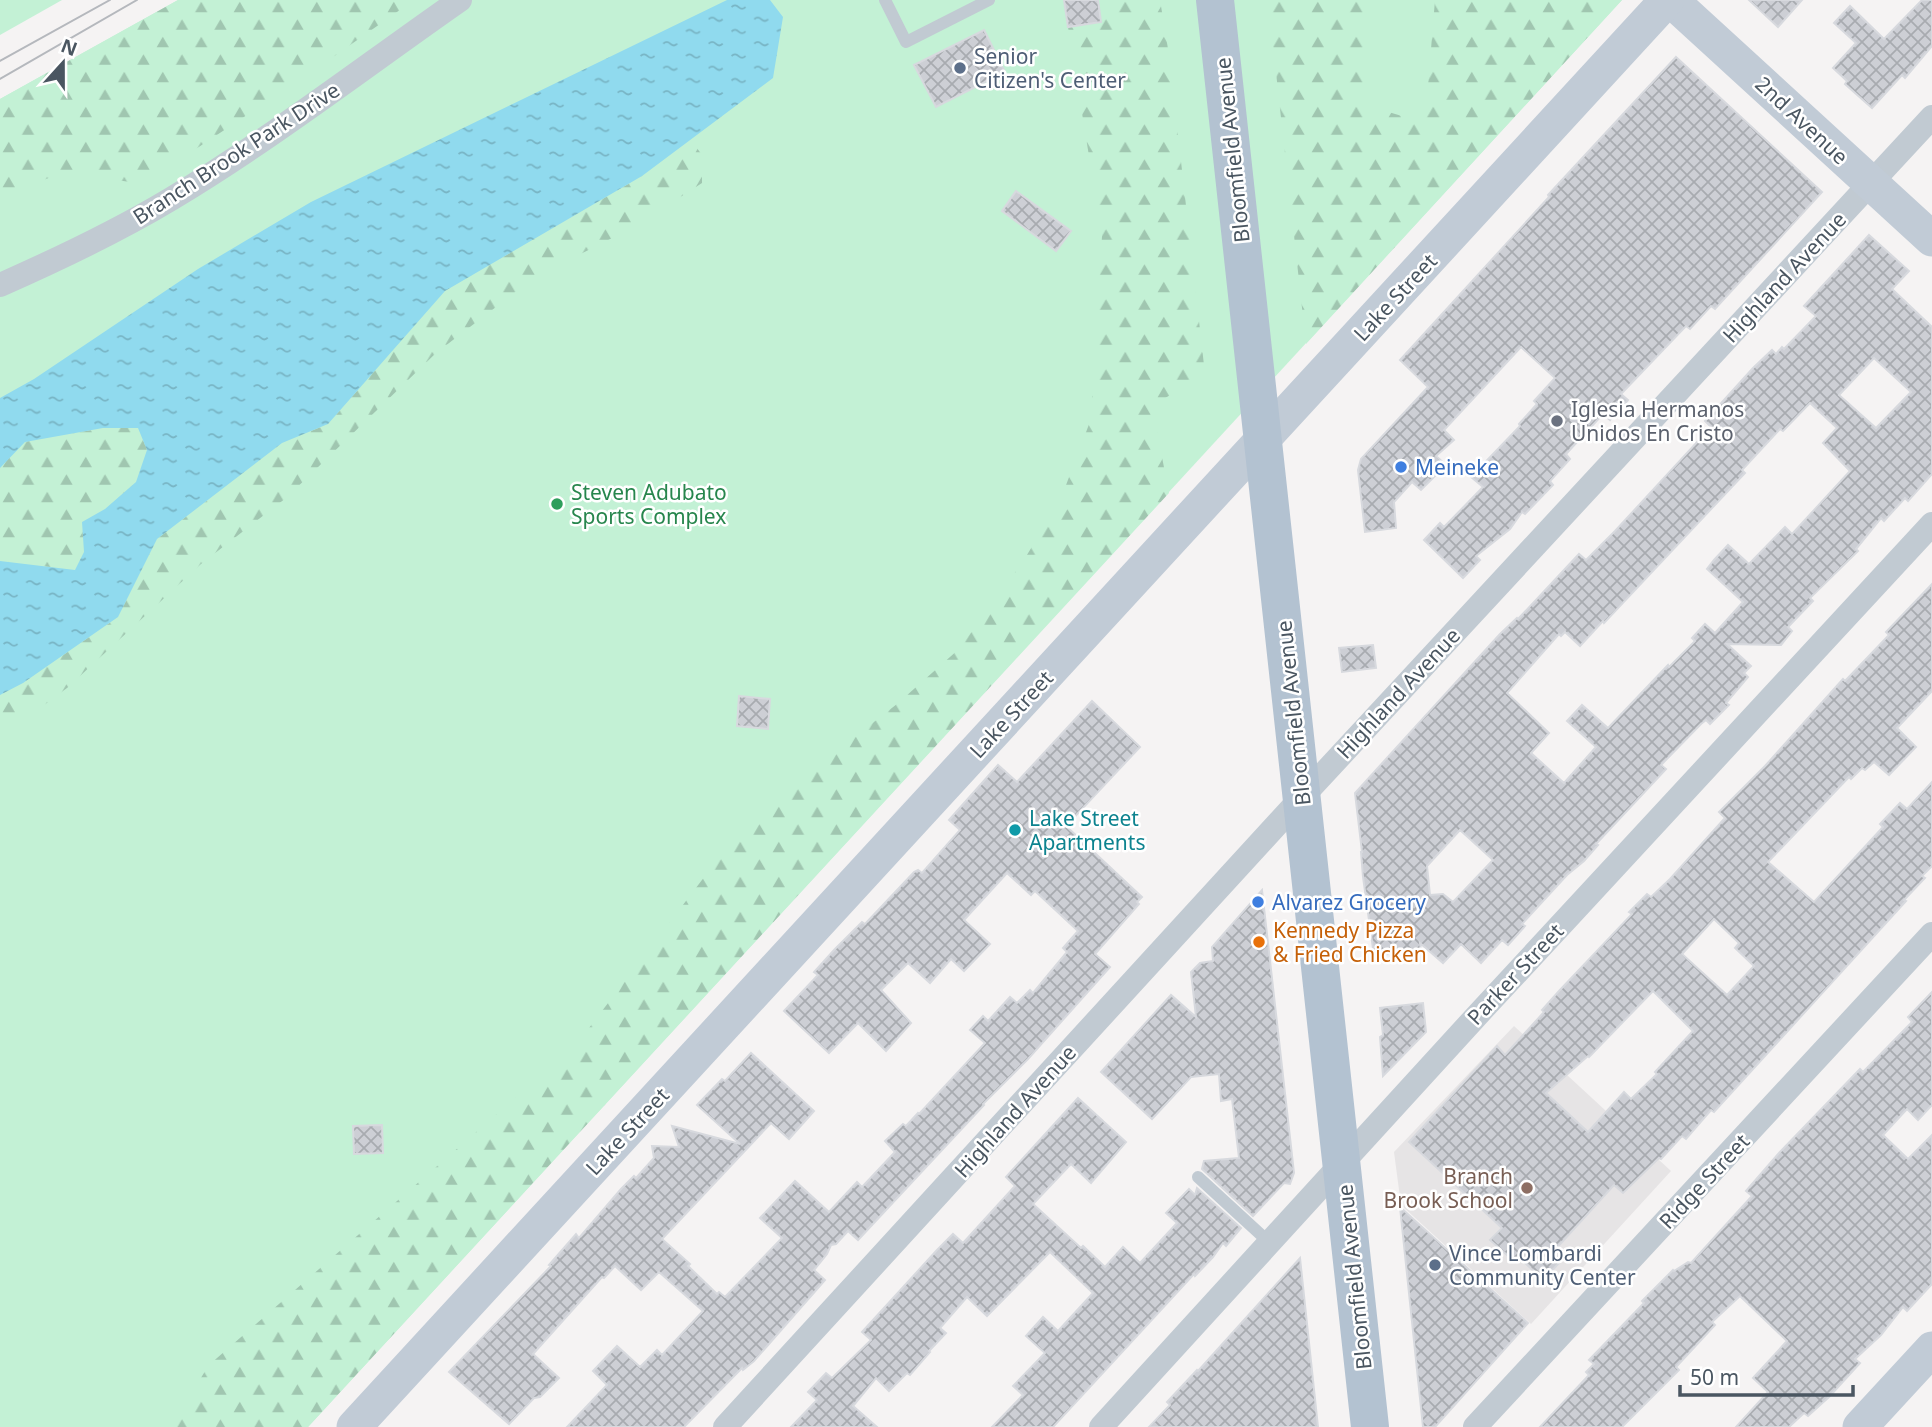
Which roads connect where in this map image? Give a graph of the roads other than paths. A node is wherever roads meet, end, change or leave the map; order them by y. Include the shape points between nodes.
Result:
1 (460, 0) edge
2 (884, 0) edge
3 (989, 0) edge
4 (1215, 0) edge
5 (1669, 0) edge
6 (1932, 117) edge
7 (1871, 183) junction
8 (1932, 239) edge
9 (0, 285) edge
10 (1264, 439) junction
11 (1932, 524) edge
12 (1302, 797) junction
13 (1932, 934) edge
14 (1342, 1165) junction
15 (1198, 1177) dead end
16 (1270, 1243) junction
17 (1932, 1349) edge
18 (354, 1427) edge
19 (725, 1427) edge
20 (1101, 1427) edge
21 (1370, 1427) edge
22 (1475, 1427) edge
23 (1860, 1427) edge

1 - 9 street, Branch Brook Park Drive via 171,199 74,252
2 - 3 lane via 906,42
4 - 10 main road, Bloomfield Avenue
5 - 7 street, 2nd Avenue
5 - 10 street, Lake Street
6 - 7 street, Highland Avenue
7 - 8 street, 2nd Avenue
7 - 12 street, Highland Avenue
10 - 12 main road, Bloomfield Avenue
10 - 18 street, Lake Street
11 - 14 street, Parker Street
12 - 14 main road, Bloomfield Avenue
12 - 19 street, Highland Avenue
13 - 22 street, Ridge Street
14 - 16 street, Parker Street
14 - 21 main road, Bloomfield Avenue
15 - 16 lane
16 - 20 street, Parker Street
17 - 23 street

